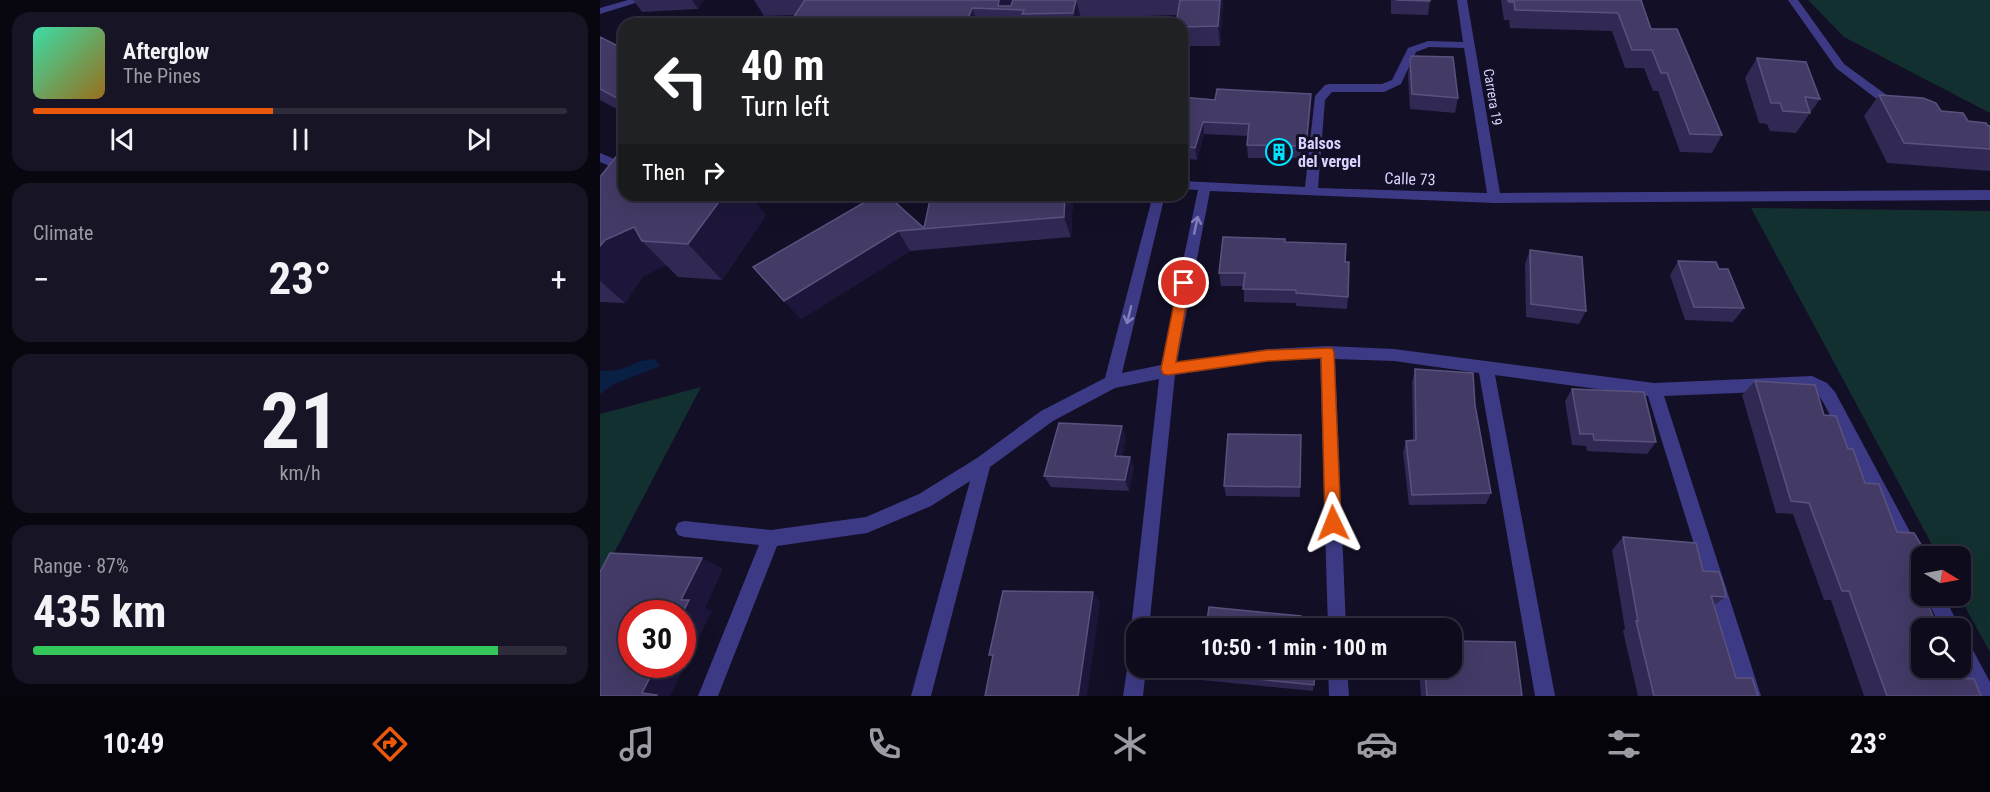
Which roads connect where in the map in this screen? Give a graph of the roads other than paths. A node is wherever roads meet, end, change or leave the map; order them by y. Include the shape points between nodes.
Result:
1 (640, 0) edge
2 (1462, 0) edge
3 (1793, 0) edge
4 (600, 11) edge
5 (1469, 45) junction
6 (1908, 112) edge
7 (600, 157) edge
8 (618, 165) edge
9 (1188, 185) edge
10 (1205, 186) junction
11 (1311, 192) junction
12 (1990, 195) edge
13 (1494, 198) junction
14 (1157, 201) edge
15 (1328, 352) junction
16 (1168, 369) junction
17 (1485, 369) junction
18 (1112, 382) junction
19 (1654, 390) junction
20 (982, 463) junction
21 (684, 529) dead end
22 (771, 538) junction
23 (1911, 551) edge
24 (1141, 618) edge
25 (1336, 618) edge
26 (1971, 666) edge
27 (1135, 678) edge
28 (1338, 678) edge
29 (708, 696) edge
30 (921, 696) edge
31 (1133, 696) edge
32 (1339, 696) edge
33 (1545, 696) edge
34 (1751, 696) edge
35 (1987, 696) edge

1 - 4 street
2 - 5 street, Carrera 19
3 - 6 street via 1840,66 1898,109
5 - 11 street via 1428,44 1412,50 1397,82 1384,88 1329,88 1319,99
5 - 13 street, Carrera 19
7 - 8 street
9 - 10 street, Calle 73
10 - 11 street, Calle 73
16 -> 10 street
11 - 13 street, Calle 73
12 - 13 street, Calle 73
14 -> 18 street
15 - 16 street via 1268,355
15 - 17 street via 1394,355
15 - 25 street
16 - 18 street
16 - 24 street
17 - 19 street
17 - 33 street
18 - 20 street via 1047,416
19 - 23 street via 1802,382 1822,388
19 - 34 street
20 - 22 street via 925,500 867,525
20 - 30 street
21 - 22 street
22 - 29 street
26 - 35 street
27 - 31 street
28 - 32 street

